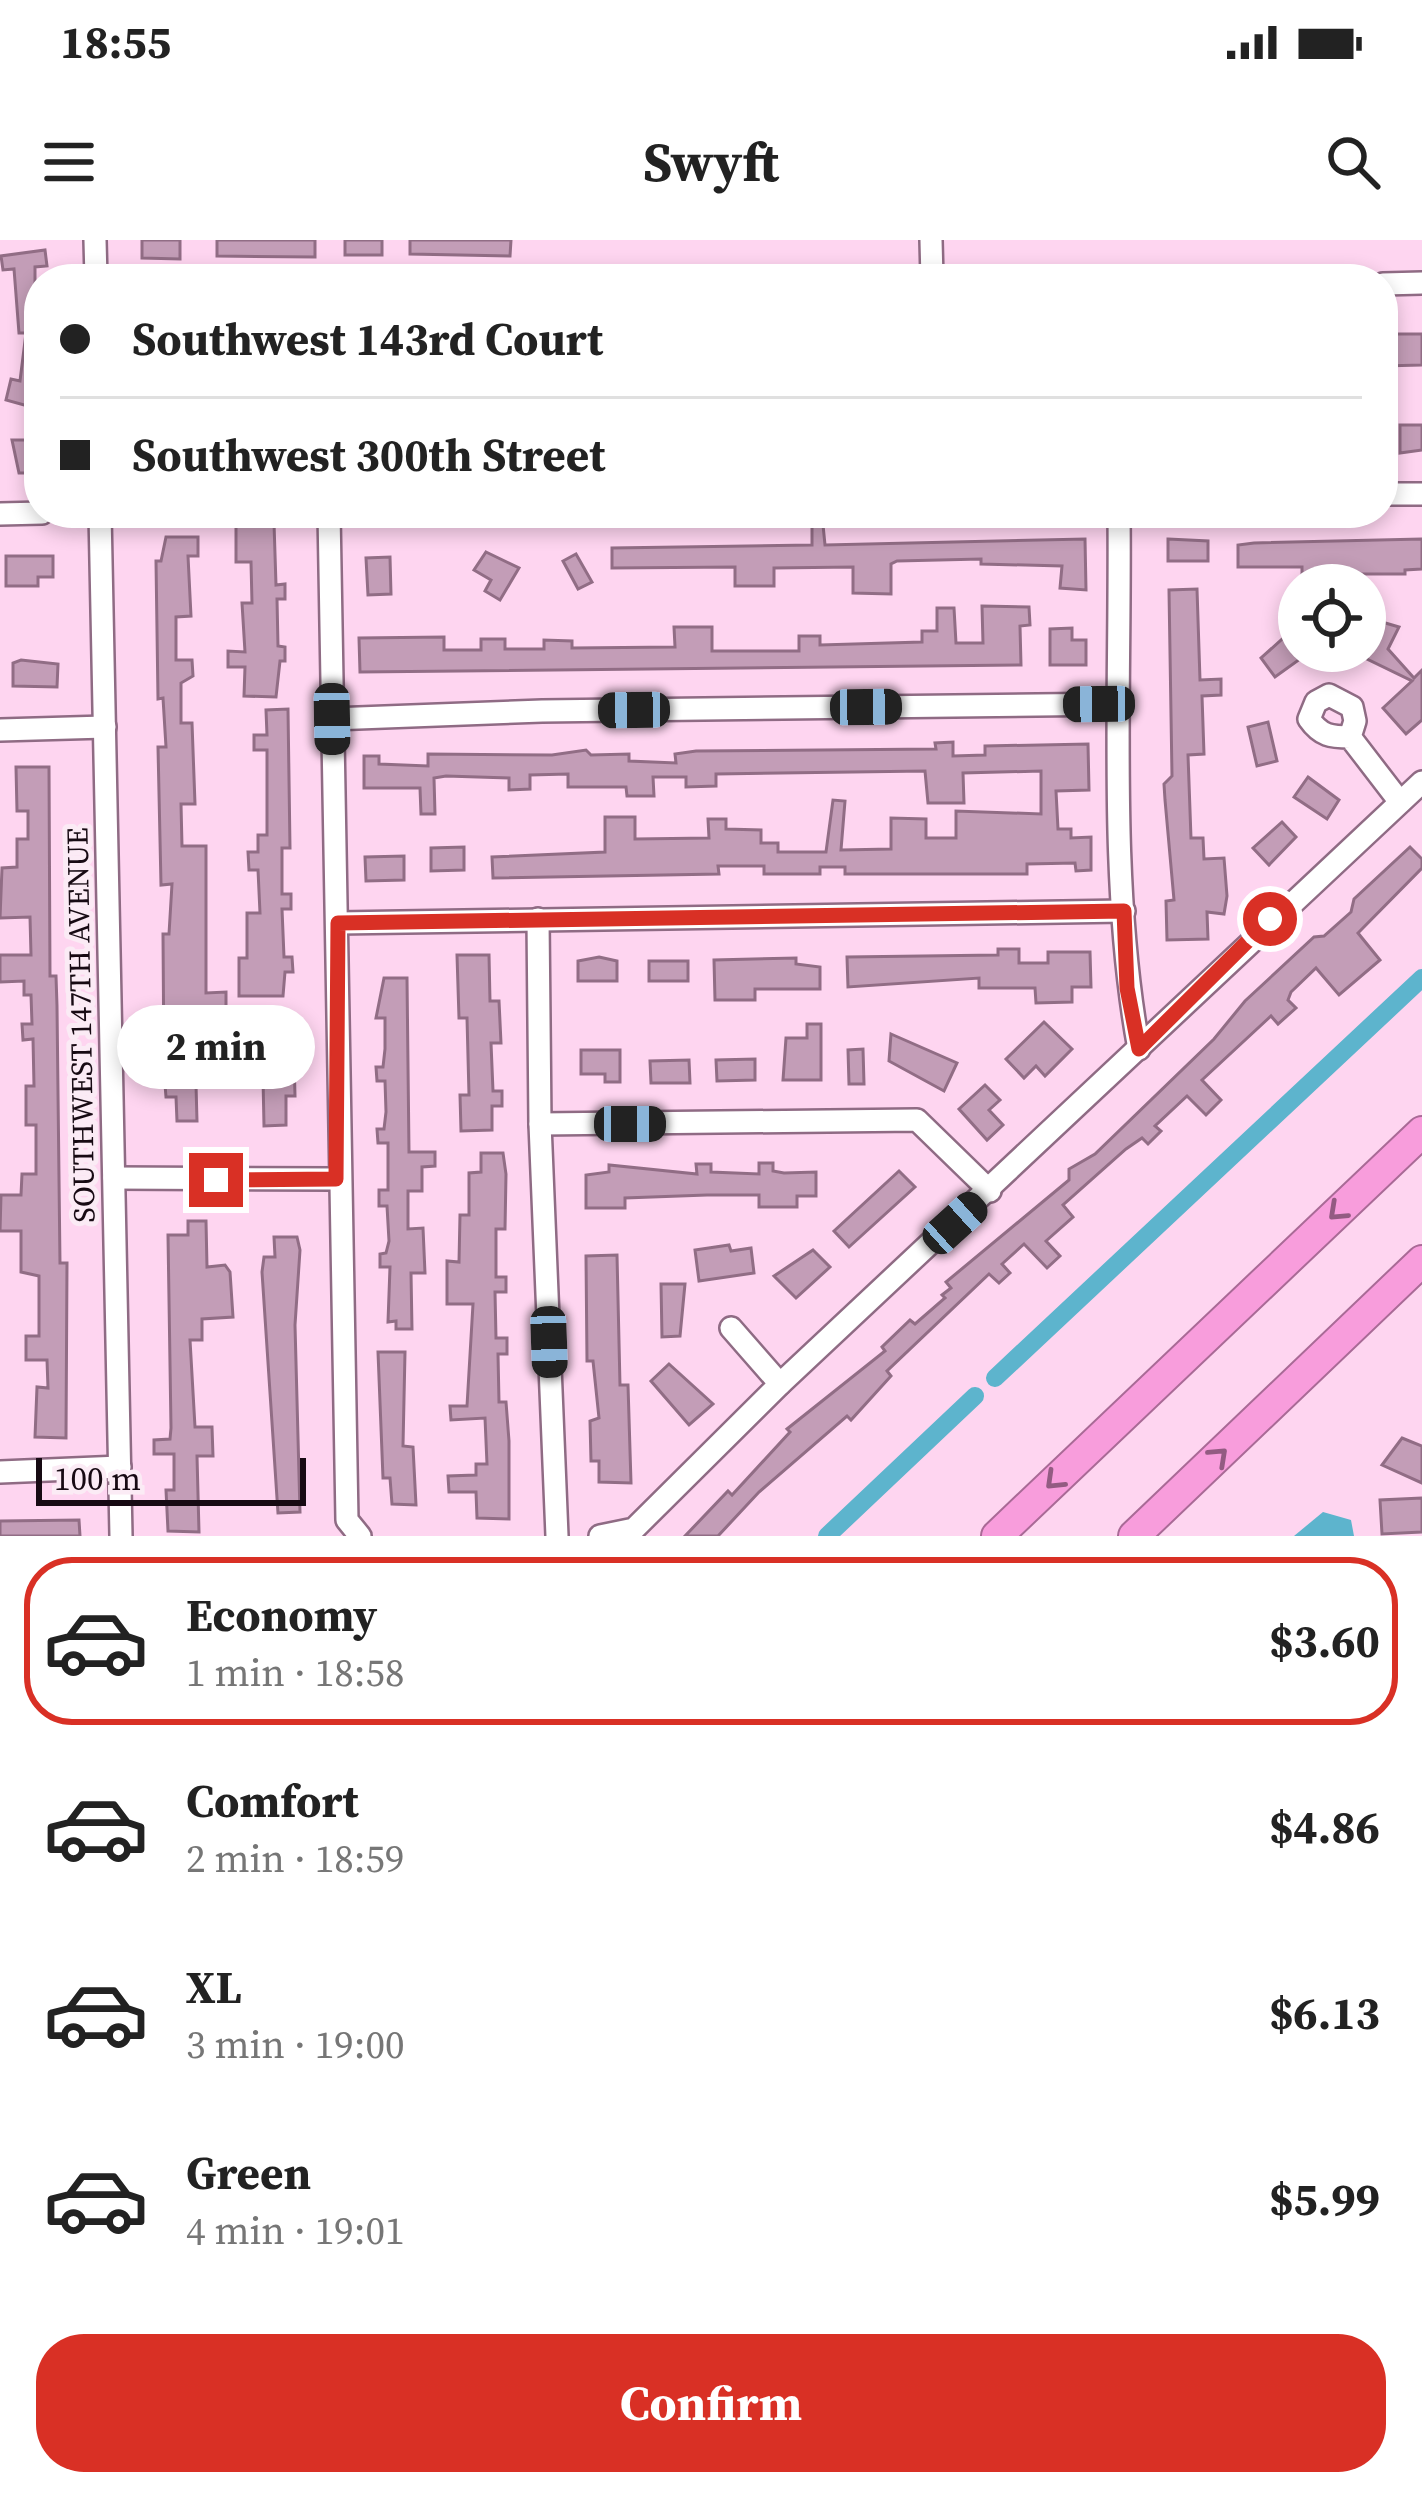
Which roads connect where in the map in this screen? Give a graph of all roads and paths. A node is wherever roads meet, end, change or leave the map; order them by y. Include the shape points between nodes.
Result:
1 (100, 528) edge
2 (329, 528) edge
3 (1119, 528) edge
4 (1121, 704) junction
5 (332, 719) junction
6 (105, 728) junction
7 (0, 730) edge
8 (1351, 737) dead end
9 (1422, 782) edge
10 (1400, 802) junction
11 (1124, 911) junction
12 (538, 920) junction
13 (338, 923) junction
14 (1139, 1049) junction
15 (540, 1124) junction
16 (1422, 1132) edge
17 (114, 1178) junction
18 (336, 1179) junction
19 (990, 1191) junction
20 (1422, 1261) edge
21 (730, 1328) dead end
22 (780, 1384) junction
23 (120, 1468) junction
24 (0, 1472) edge
25 (121, 1536) edge
26 (360, 1536) edge
27 (557, 1536) edge
28 (600, 1536) edge
29 (997, 1536) edge
30 (1134, 1536) edge

1 - 6 street, SOUTHWEST 147TH AVENUE
2 - 5 street
3 - 4 street
4 - 5 street
4 - 11 street
5 - 13 street
6 - 7 street
6 - 17 street, SOUTHWEST 147TH AVENUE
8 - 10 street
9 - 10 street
10 - 14 street
11 - 12 street
11 - 14 street
12 - 13 street
12 - 15 street
13 - 18 street
14 - 19 street
15 - 19 street via 916,1120
15 - 27 street
16 -> 29 highway
17 - 18 street
17 - 23 street, SOUTHWEST 147TH AVENUE
18 - 26 street via 346,1520
19 - 22 street
30 -> 20 highway
21 - 22 street
22 - 28 street via 634,1528
23 - 24 street
23 - 25 street, SOUTHWEST 147TH AVENUE

